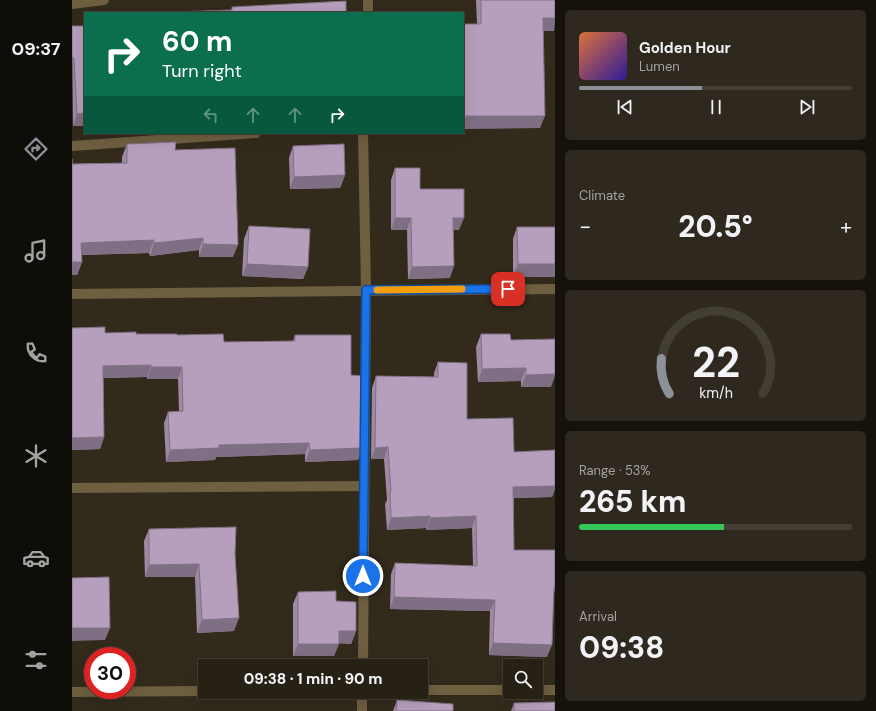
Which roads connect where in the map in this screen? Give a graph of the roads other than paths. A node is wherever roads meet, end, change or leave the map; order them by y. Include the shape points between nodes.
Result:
1 (104, 0) edge
2 (368, 0) edge
3 (72, 4) edge
4 (368, 12) edge
5 (242, 134) edge
6 (363, 134) edge
7 (72, 146) edge
8 (555, 289) edge
9 (366, 290) junction
10 (72, 294) edge
11 (364, 486) junction
12 (72, 488) edge
13 (362, 659) edge
14 (428, 690) edge
15 (503, 690) edge
16 (543, 690) edge
17 (555, 690) edge
18 (198, 691) edge
19 (72, 692) edge
20 (362, 699) edge
21 (362, 711) edge

1 - 3 street
2 - 4 street
5 - 7 street
6 - 9 street
8 - 9 street
9 - 10 street
9 - 11 street
11 - 12 street
11 - 13 street
14 - 15 street
16 - 17 street
18 - 19 street
20 - 21 street

